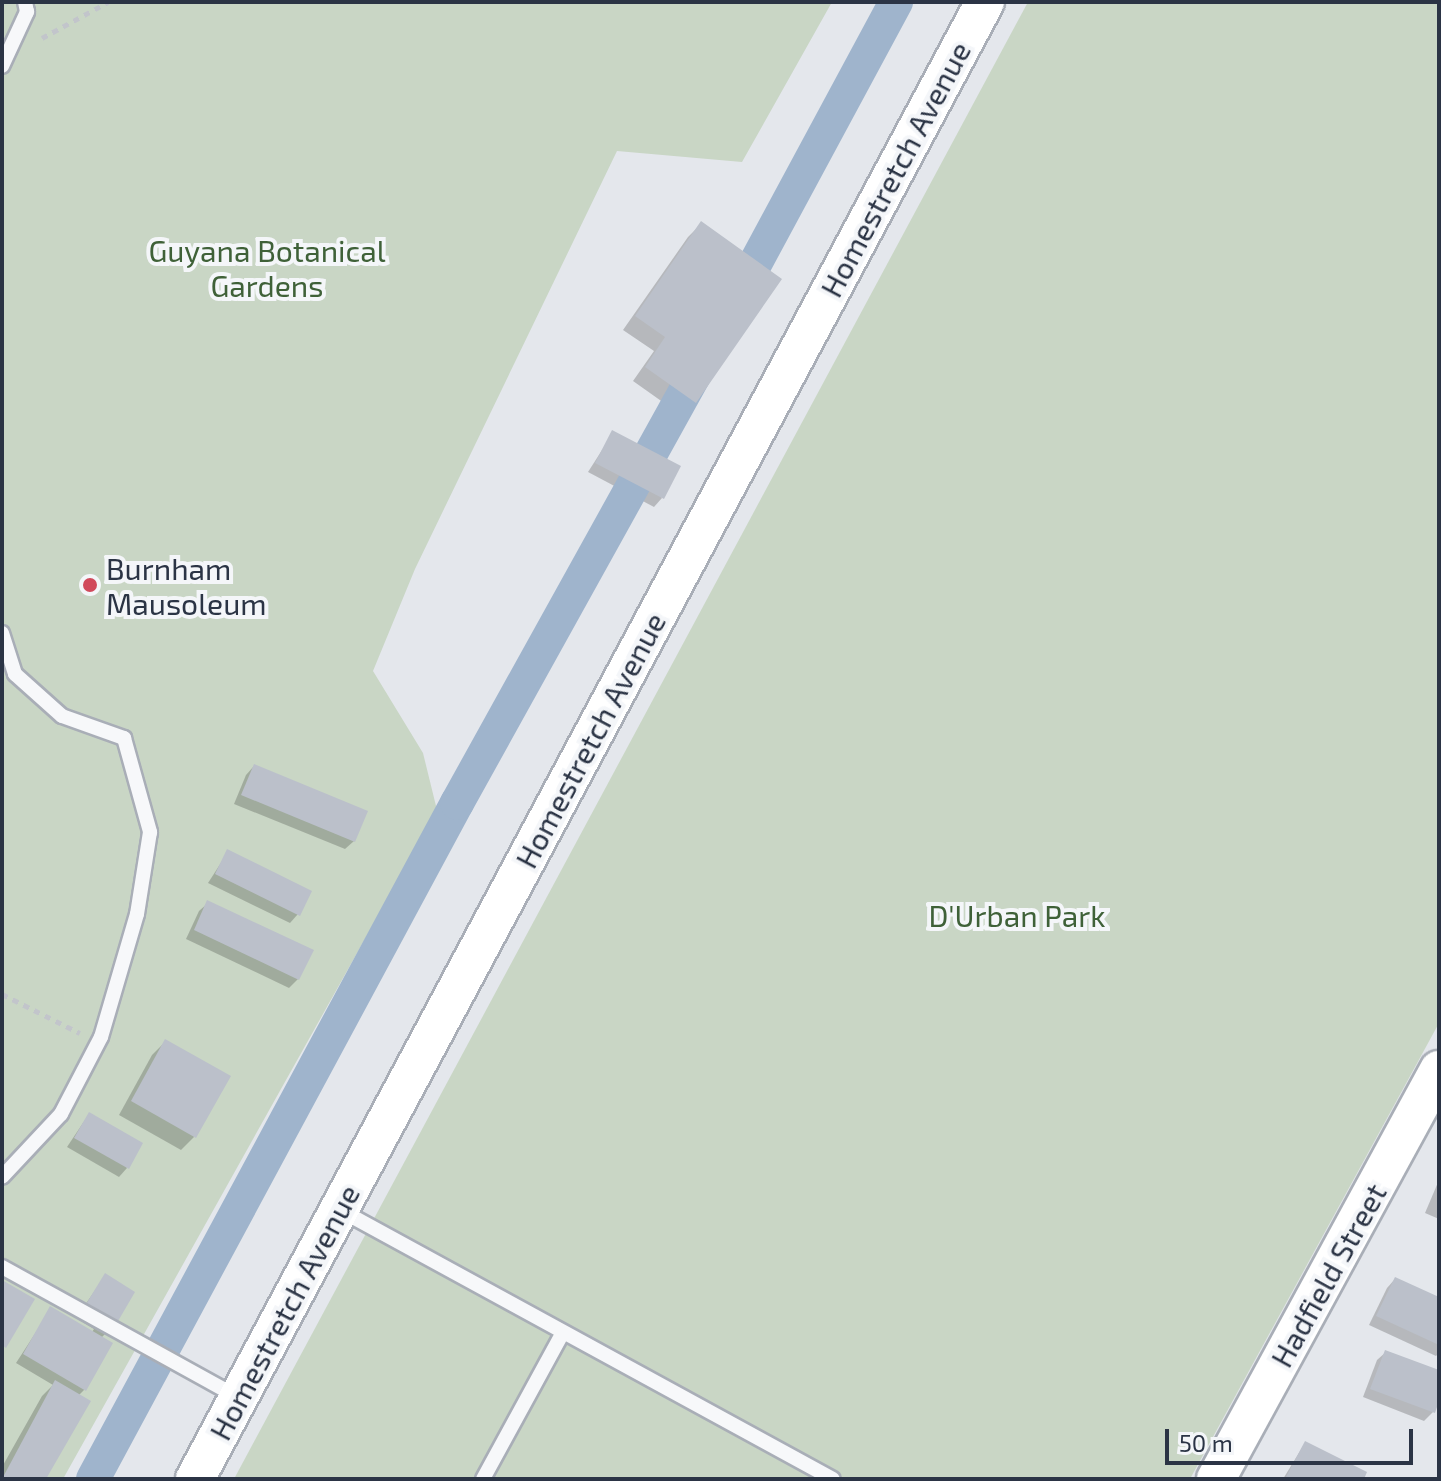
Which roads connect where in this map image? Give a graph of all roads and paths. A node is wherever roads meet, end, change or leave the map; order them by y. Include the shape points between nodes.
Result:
1 (25, 2) edge
2 (108, 2) edge
3 (985, 2) edge
4 (4, 62) edge
5 (2, 633) edge
6 (2, 994) edge
7 (98, 1042) junction
8 (1439, 1070) edge
9 (2, 1177) edge
10 (339, 1210) junction
11 (2, 1267) edge
12 (563, 1332) junction
13 (239, 1398) junction
14 (195, 1479) edge
15 (483, 1479) edge
16 (833, 1479) edge
17 (1216, 1479) edge

1 - 4 lane via 27,12
2 - 4 path
3 - 10 main road, Homestretch Avenue
5 - 7 lane via 15,674 62,716 124,738 150,832 137,914
6 - 7 path
7 - 9 lane via 61,1114
8 - 17 main road, Hadfield Street
10 - 12 lane
10 - 13 main road, Homestretch Avenue
11 - 13 lane
12 - 15 lane
12 - 16 lane
13 - 14 main road, Homestretch Avenue

